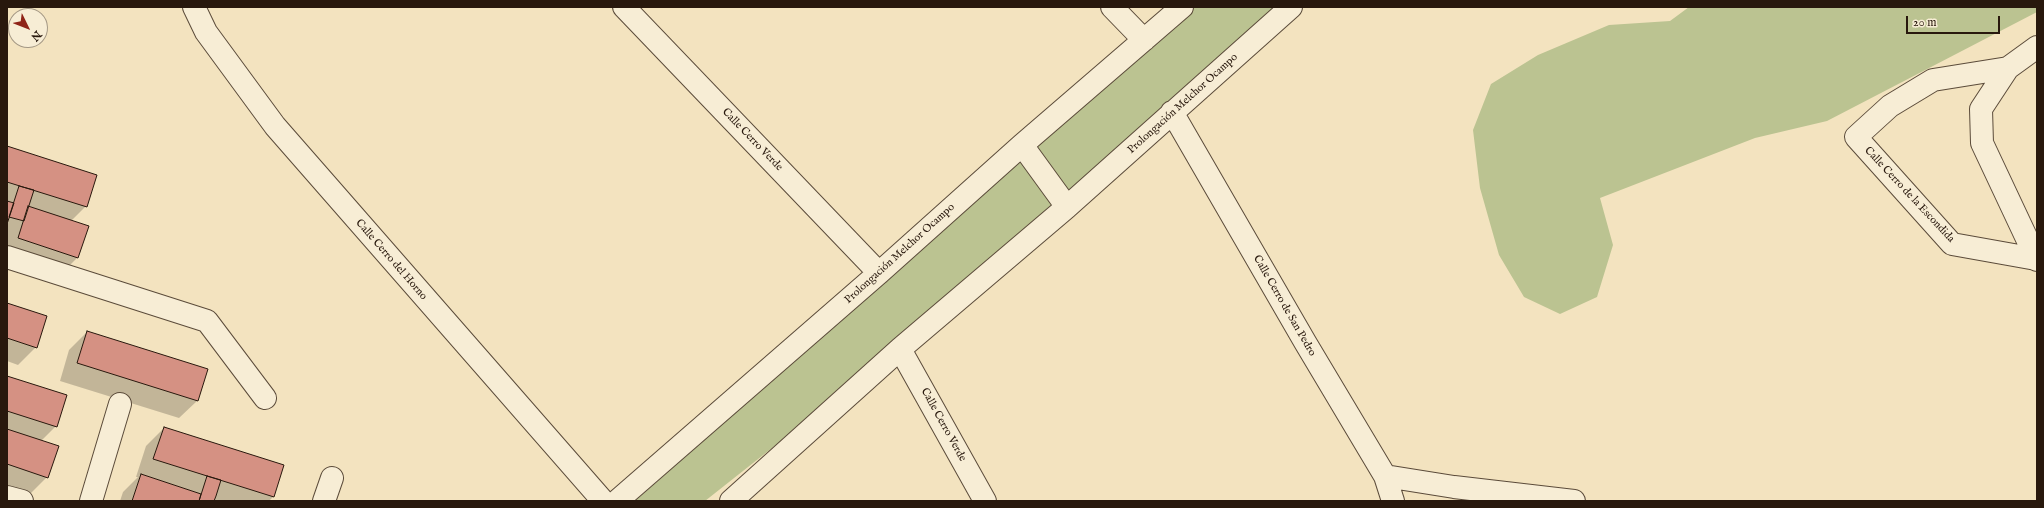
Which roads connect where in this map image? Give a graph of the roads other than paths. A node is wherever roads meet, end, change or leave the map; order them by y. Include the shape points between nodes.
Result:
1 (194, 7) edge
2 (624, 7) edge
3 (1112, 7) edge
4 (1182, 7) edge
5 (1292, 7) edge
6 (1144, 40) junction
7 (2037, 47) edge
8 (2008, 68) junction
9 (1172, 112) junction
10 (1022, 145) junction
11 (1067, 207) junction
12 (7, 257) edge
13 (2037, 259) edge
14 (879, 273) junction
15 (900, 349) junction
16 (266, 398) dead end
17 (120, 404) dead end
18 (1385, 476) junction
19 (332, 478) dead end
20 (7, 497) edge
21 (22, 501) edge
22 (91, 501) edge
23 (324, 501) edge
24 (603, 501) edge
25 (617, 501) edge
26 (731, 501) edge
27 (985, 501) edge
28 (1393, 501) edge
29 (1574, 501) edge

1 - 24 street, Calle Cerro del Horno via 206,32 275,126
2 - 14 street, Calle Cerro Verde
3 - 6 street
4 - 6 street, Prolongación Melchor Ocampo
5 - 9 street, Prolongación Melchor Ocampo
6 - 10 street, Prolongación Melchor Ocampo
7 - 8 street, Calle Cerro de la Escondida
8 - 13 street, Calle Cerro de la Escondida via 1981,109 1982,143
8 - 13 street, Calle Cerro de la Escondida via 1933,80 1890,106 1856,137 1952,244
9 - 11 street, Prolongación Melchor Ocampo
9 - 18 street, Calle Cerro de San Pedro
10 - 11 street
10 - 14 street, Prolongación Melchor Ocampo
11 - 15 street, Prolongación Melchor Ocampo
12 - 16 street via 207,321
14 - 25 street, Prolongación Melchor Ocampo
15 - 26 street, Prolongación Melchor Ocampo
15 - 27 street, Calle Cerro Verde
17 - 22 street
18 - 28 street, Calle Cerro de San Pedro
18 - 29 street
19 - 23 street
20 - 21 street

